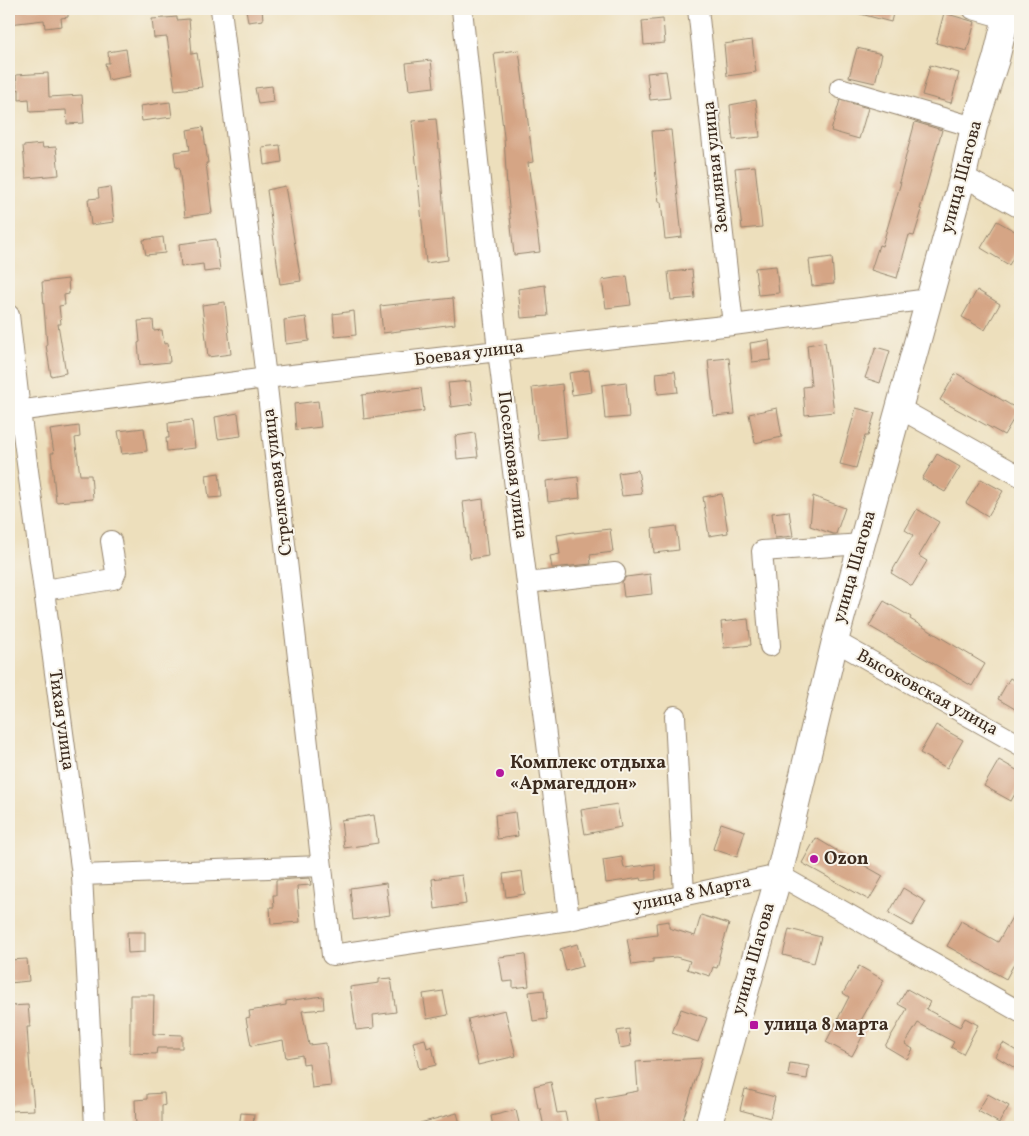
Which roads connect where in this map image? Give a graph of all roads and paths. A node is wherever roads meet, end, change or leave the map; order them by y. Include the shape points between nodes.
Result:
1 (221, 9) edge
2 (462, 9) edge
3 (698, 9) edge
4 (973, 9) edge
5 (1007, 13) edge
6 (840, 88) dead end
7 (974, 128) junction
8 (963, 176) junction
9 (1020, 208) edge
10 (929, 299) junction
11 (9, 315) edge
12 (733, 325) junction
13 (498, 351) junction
14 (266, 378) junction
15 (899, 408) junction
16 (14, 412) edge
17 (1020, 476) edge
18 (111, 541) dead end
19 (862, 544) junction
20 (615, 573) dead end
21 (526, 583) junction
22 (44, 590) junction
23 (834, 641) junction
24 (770, 646) dead end
25 (675, 716) dead end
26 (1020, 745) edge
27 (322, 866) junction
28 (82, 875) junction
29 (779, 875) junction
30 (684, 895) junction
31 (569, 920) junction
32 (332, 955) joint
33 (1020, 1012) edge
34 (95, 1127) edge
35 (708, 1127) edge

1 - 14 street, Стрелковая улица
2 - 13 street, Поселковая улица
3 - 12 street, Земляная улица
4 - 5 street
5 - 7 main road, улица Шагова
6 - 7 street
7 - 8 main road, улица Шагова
8 - 9 street
8 - 10 main road, улица Шагова
10 - 12 street, Боевая улица
10 - 15 main road, улица Шагова
11 - 16 street, Тихая улица
12 - 13 street, Боевая улица
13 - 14 street, Боевая улица
13 - 21 street, Поселковая улица
14 - 16 street, Боевая улица
14 - 27 street, Стрелковая улица
15 - 17 street
15 - 19 main road, улица Шагова
16 - 22 street, Тихая улица
18 - 22 street via 116,572 113,579
19 - 23 main road, улица Шагова
19 - 24 street via 762,551
20 - 21 street
21 - 31 street, Поселковая улица
22 - 28 street, Тихая улица
23 - 26 street, Высоковская улица
23 - 29 main road, улица Шагова
25 - 30 street
27 - 28 street
27 - 32 street, Стрелковая улица
28 - 34 street, Тихая улица
29 - 30 street, улица 8 Марта
29 - 33 street
29 - 35 main road, улица Шагова
30 - 31 street, улица 8 Марта
31 - 32 street, улица 8 Марта

